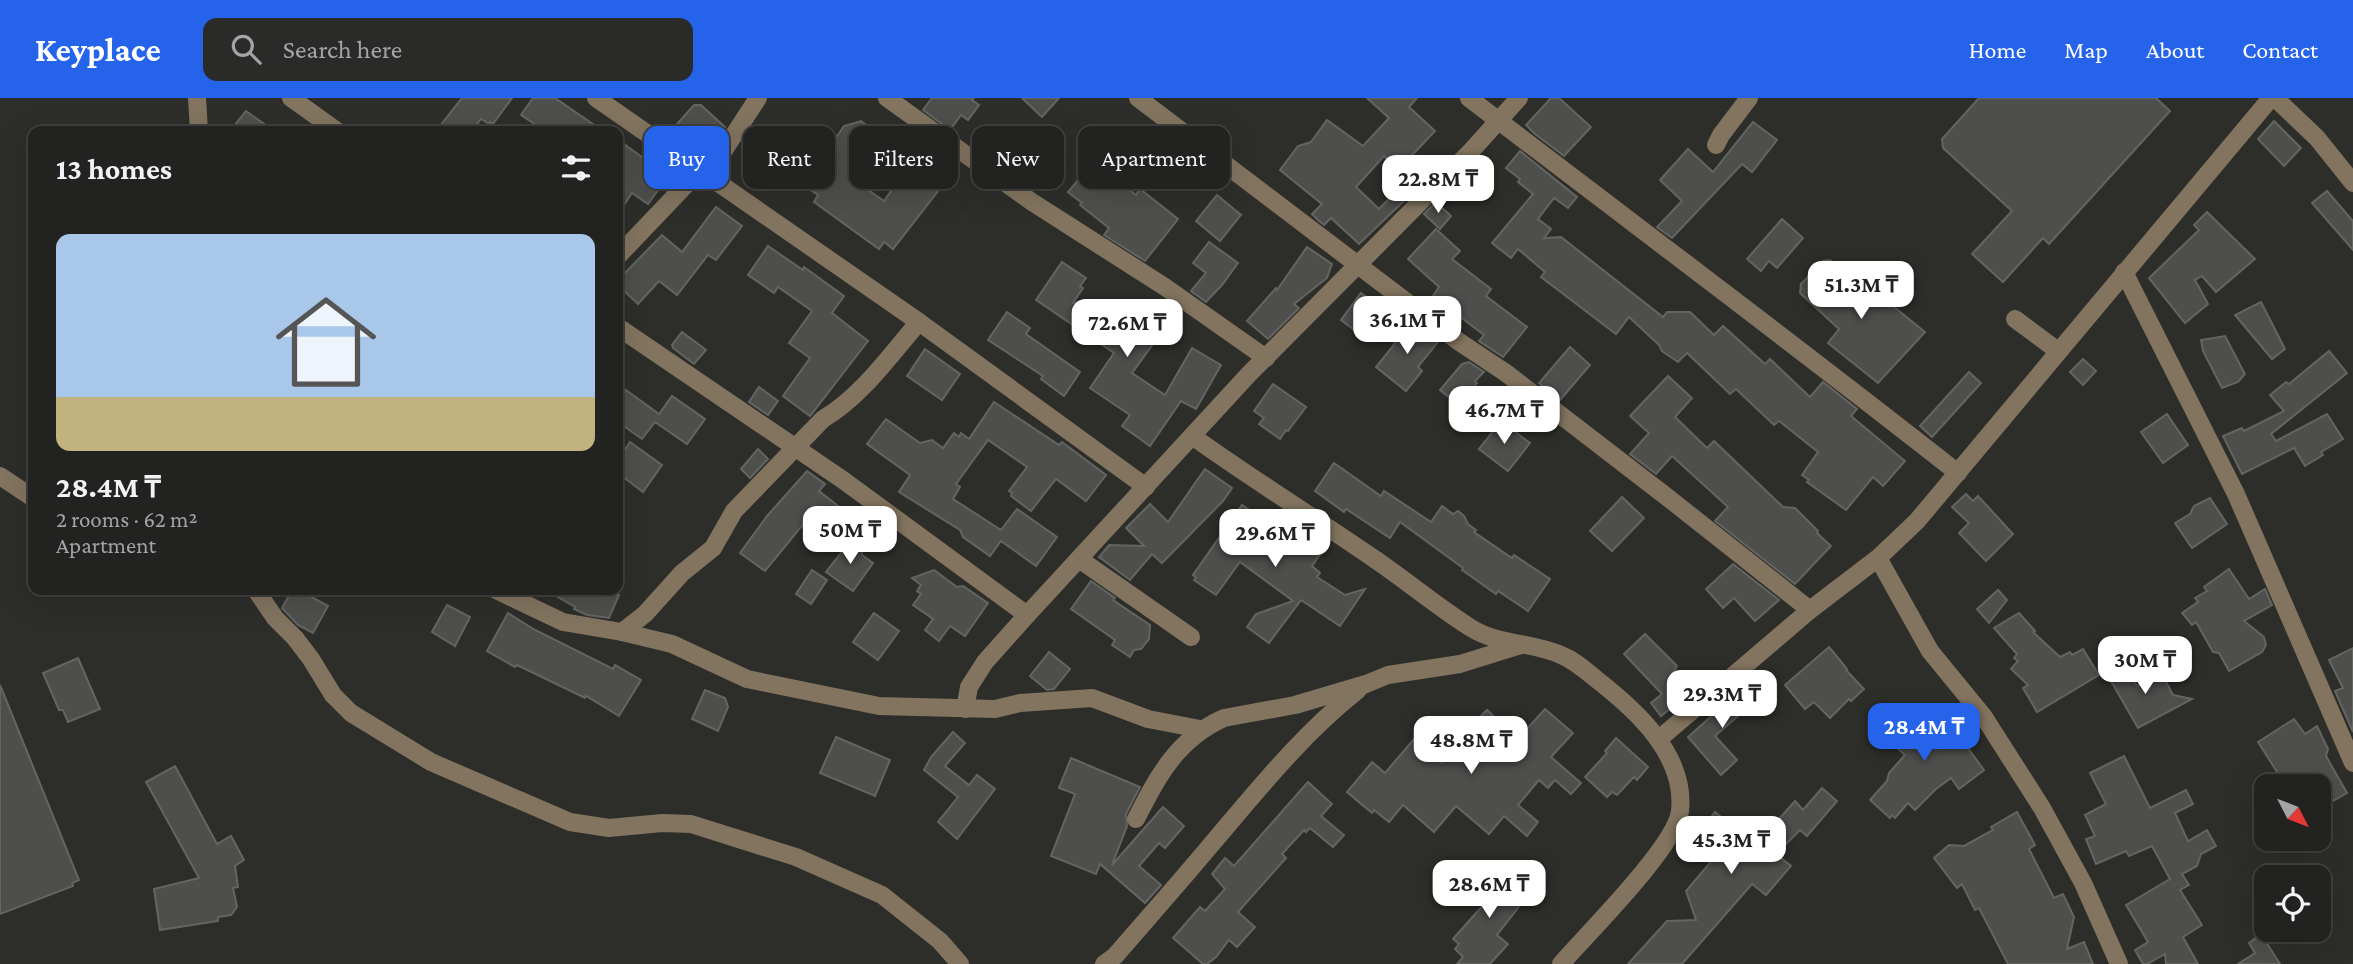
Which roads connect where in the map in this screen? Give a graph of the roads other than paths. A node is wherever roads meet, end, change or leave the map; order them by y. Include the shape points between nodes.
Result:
1 (197, 98) edge
2 (291, 98) edge
3 (596, 98) edge
4 (758, 98) edge
5 (887, 98) edge
6 (1138, 98) edge
7 (1469, 98) edge
8 (1519, 98) edge
9 (1749, 98) edge
10 (2273, 98) edge
11 (1498, 120) junction
12 (199, 126) edge
13 (330, 126) edge
14 (644, 132) edge
15 (729, 138) edge
16 (1716, 145) dead end
17 (2353, 183) edge
18 (687, 189) edge
19 (725, 189) edge
20 (623, 251) edge
21 (1358, 266) junction
22 (2124, 272) junction
23 (2015, 319) dead end
24 (919, 322) junction
25 (623, 330) edge
26 (2058, 351) junction
27 (1266, 358) junction
28 (1192, 436) junction
29 (794, 449) junction
30 (1958, 473) junction
31 (0, 476) edge
32 (1146, 487) junction
33 (28, 495) edge
34 (1878, 558) junction
35 (1079, 559) junction
36 (259, 595) edge
37 (506, 595) edge
38 (1810, 611) junction
39 (1027, 614) junction
40 (622, 632) junction
41 (1191, 637) dead end
42 (1521, 645) junction
43 (1366, 684) junction
44 (965, 709) junction
45 (1200, 729) junction
46 (1659, 739) junction
47 (2353, 763) edge
48 (1136, 819) dead end
49 (960, 964) edge
50 (1104, 964) edge
51 (1561, 964) edge
52 (2119, 964) edge

1 - 12 street
2 - 13 street
3 - 14 street
4 - 15 street
5 - 27 street via 1032,202
6 - 21 street
7 - 11 street
8 - 11 street
9 - 16 street
10 - 17 street via 2316,138
10 - 22 street
11 - 21 street
11 - 30 street
18 - 20 street
19 - 24 street
21 - 27 street
21 - 38 street via 1506,373
22 - 26 street
22 - 47 street via 2236,494
23 - 26 street
24 - 29 street via 860,390
24 - 32 street
25 - 29 street
26 - 30 street
27 - 28 street
28 - 32 street
28 - 42 street via 1473,629
29 - 39 street
29 - 40 street via 734,511 713,548
30 - 34 street
31 - 33 street
32 - 35 street
34 - 38 street
34 - 52 street via 1930,651 1984,717 2042,808 2083,883
35 - 39 street
35 - 41 street
36 - 49 street via 351,713 431,762 570,822 609,828 691,824 796,856 882,895 940,941
37 - 40 street via 563,622
38 - 46 street
39 - 44 street via 985,662 969,687
40 - 44 street via 672,644 747,679 879,706
42 - 43 street via 1460,664 1388,675
42 - 46 street via 1573,660 1620,697
43 - 45 street via 1295,705 1224,718
43 - 50 street via 1322,721 1257,790
44 - 45 street via 1092,698 1148,719
45 - 48 street via 1151,789
46 - 51 street via 1681,793 1679,815 1664,847

